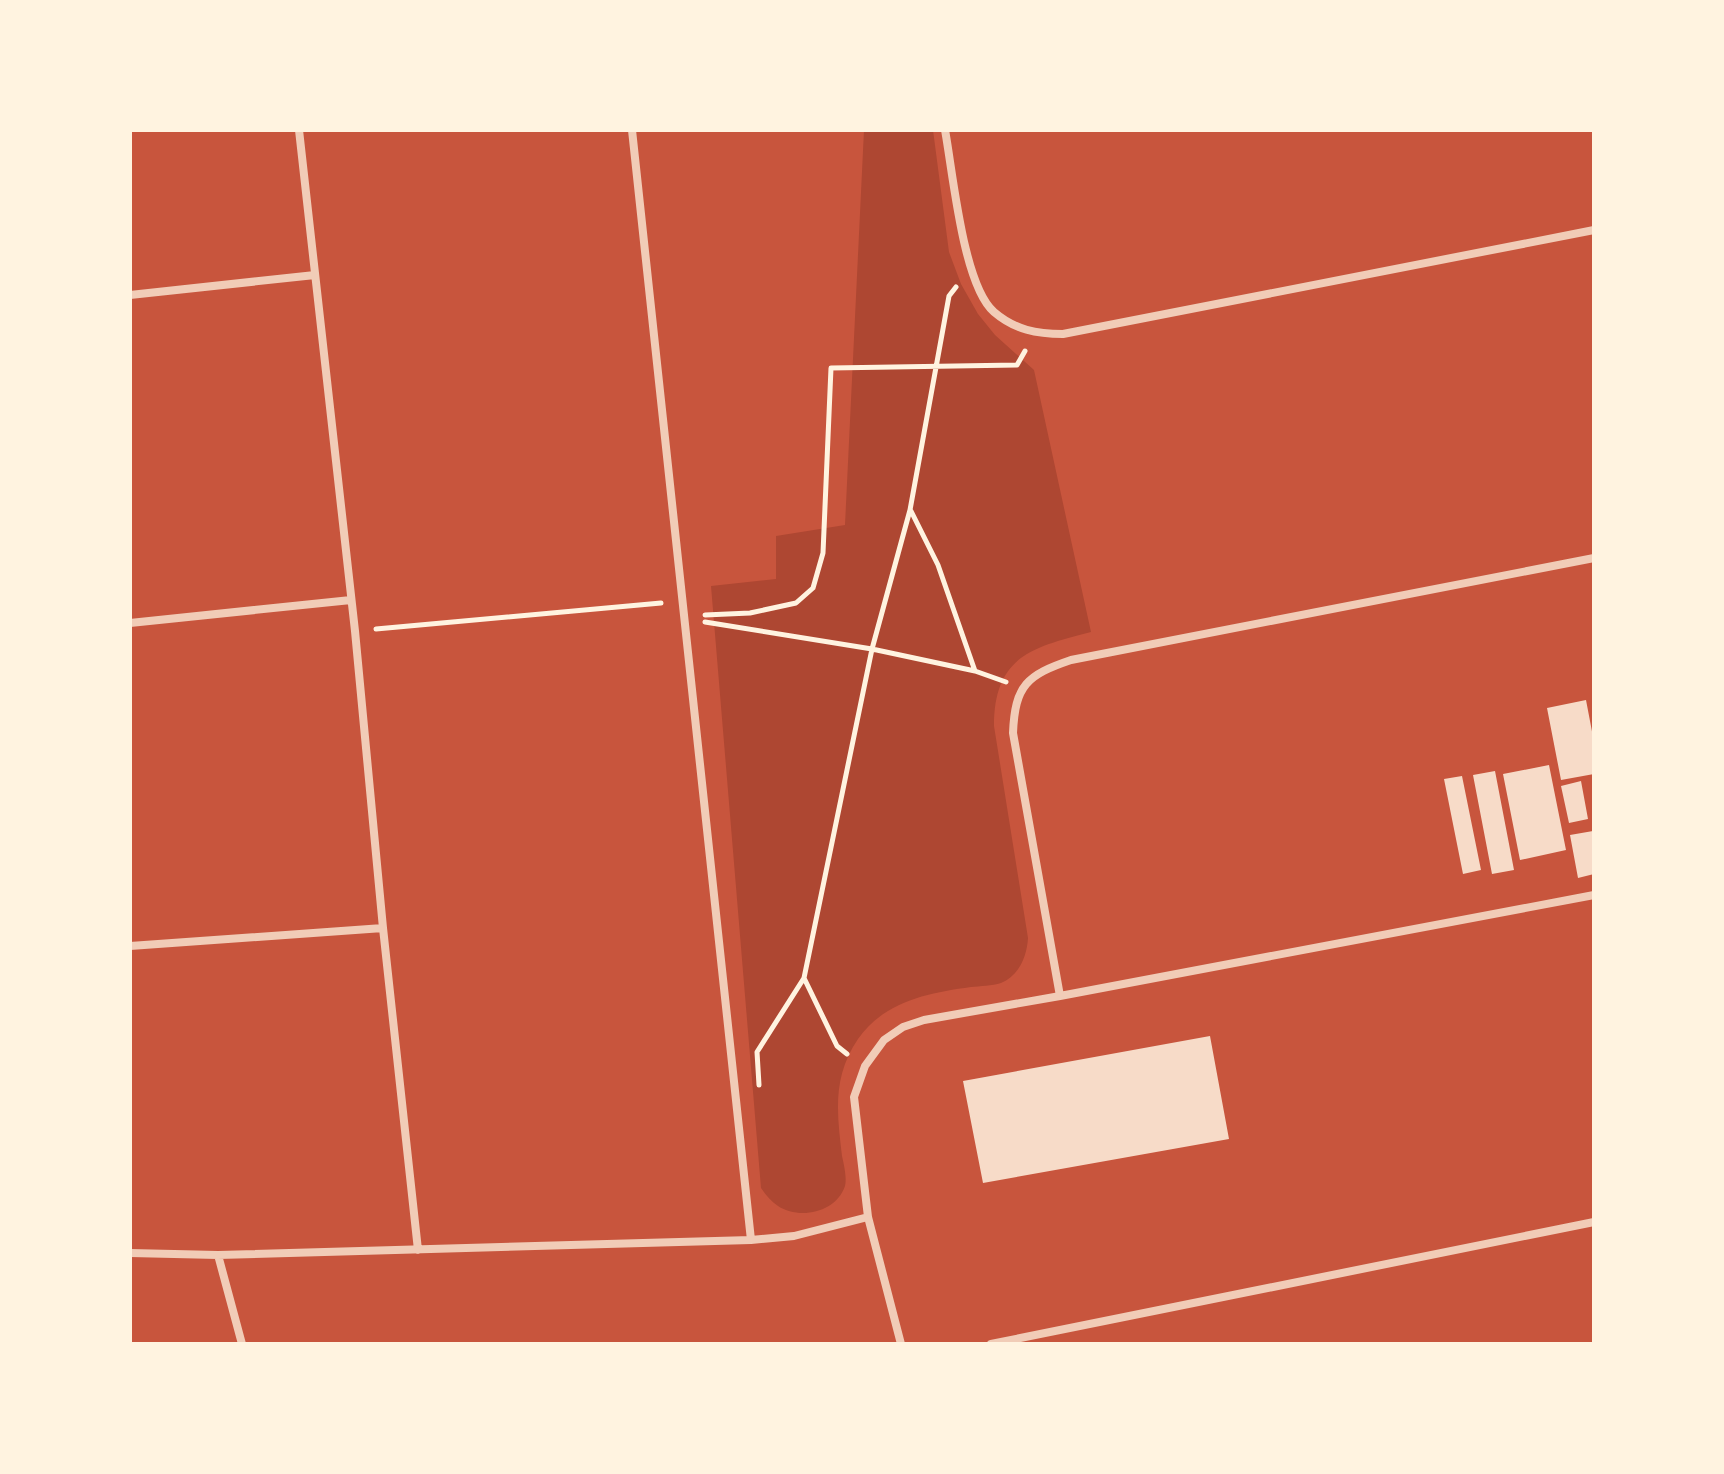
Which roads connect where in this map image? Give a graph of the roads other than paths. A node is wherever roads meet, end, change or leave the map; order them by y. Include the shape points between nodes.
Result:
1 (299, 130) edge
2 (632, 130) edge
3 (945, 130) edge
4 (1594, 230) edge
5 (315, 275) junction
6 (130, 295) edge
7 (1594, 558) edge
8 (351, 600) junction
9 (130, 623) edge
10 (1594, 895) edge
11 (383, 928) junction
12 (130, 946) edge
13 (1060, 996) junction
14 (868, 1217) junction
15 (1594, 1222) edge
16 (751, 1240) junction
17 (418, 1250) junction
18 (130, 1253) edge
19 (218, 1255) junction
20 (242, 1344) edge
21 (901, 1344) edge
22 (991, 1344) edge

1 - 5 street
2 - 16 street
3 - 4 street via 969,269 992,311 1037,334 1063,334
5 - 6 street
5 - 8 street
7 - 13 street via 1044,669 1022,688 1014,705 1013,733
8 - 9 street
8 - 11 street
10 - 13 street
11 - 12 street
11 - 17 street
13 - 14 street via 924,1020 884,1040 865,1066 854,1097
14 - 16 street via 794,1236
14 - 21 street
15 - 22 street
16 - 17 street
17 - 19 street
18 - 19 street
19 - 20 street

